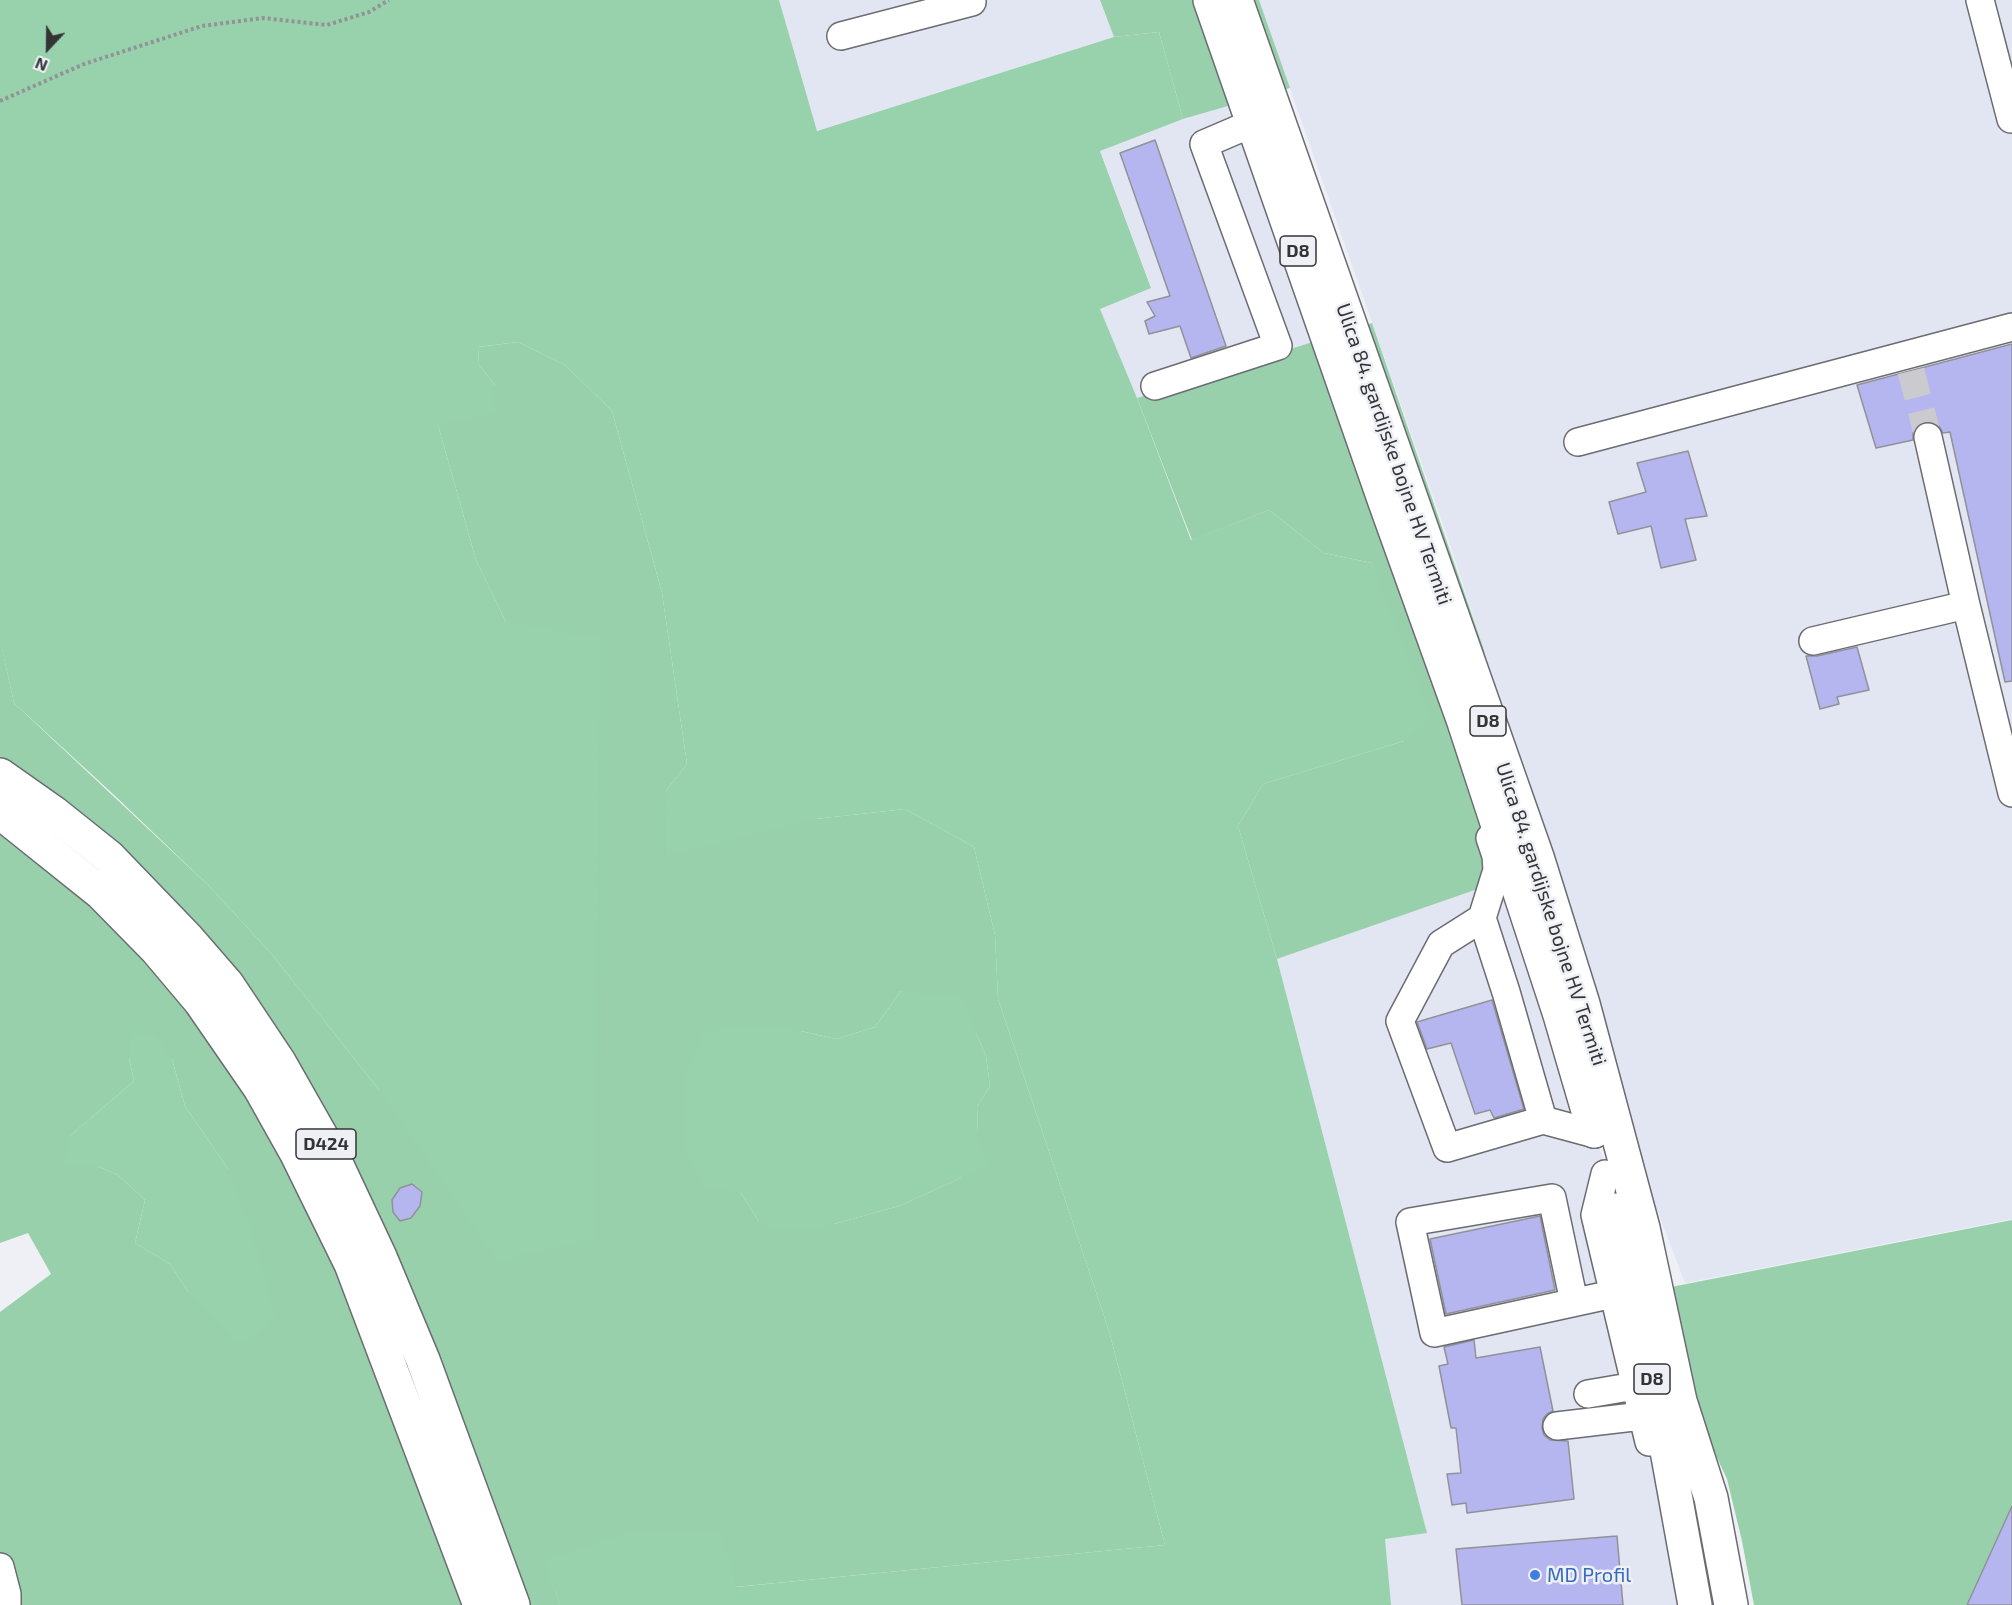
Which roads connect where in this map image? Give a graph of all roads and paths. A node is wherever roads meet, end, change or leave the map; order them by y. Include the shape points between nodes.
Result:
1 (388, 0) edge
2 (971, 0) edge
3 (1210, 0) edge
4 (1236, 0) edge
5 (1980, 0) edge
6 (841, 36) dead end
7 (0, 100) edge
8 (2011, 120) edge
9 (1253, 123) junction
10 (2012, 327) edge
11 (1155, 386) dead end
12 (1928, 437) tunnel mouth
13 (1578, 442) dead end
14 (1966, 605) junction
15 (1813, 641) dead end
16 (1449, 680) junction
17 (0, 775) edge
18 (2012, 792) edge
19 (0, 812) edge
20 (1482, 918) junction
21 (1543, 1120) junction
22 (1595, 1134) junction
23 (1605, 1174) junction
24 (1613, 1294) junction
25 (1574, 1302) junction
26 (1635, 1386) junction
27 (1588, 1394) dead end
28 (1642, 1416) junction
29 (1557, 1426) dead end
30 (1679, 1516) junction
31 (0, 1567) edge
32 (8, 1605) edge
33 (480, 1605) edge
34 (513, 1605) edge
35 (1695, 1605) edge
36 (1731, 1605) edge

1 - 7 path via 369,12 327,25 263,18 201,27 84,64
2 - 6 street
3 - 9 main road, Ulica 84. gardijske bojne HV Termiti / D8
4 - 36 main road, Ulica 84. gardijske bojne HV Termiti / D8 via 1537,858 1576,981 1643,1228 1680,1401 1712,1498
5 - 8 street
9 - 11 street via 1204,144 1278,346
9 - 16 main road, Ulica 84. gardijske bojne HV Termiti / D8
10 - 13 street via 1909,363
12 - 14 street
14 - 15 street
14 - 18 street
16 - 20 street via 1457,727 1496,856 1497,870
16 - 22 main road, Ulica 84. gardijske bojne HV Termiti / D8 via 1528,914
17 - 34 main road, D424 via 108,857 188,939 227,984 279,1062 334,1159 380,1257 423,1360
19 - 33 main road, D424 via 101,893 157,950 200,1001 260,1088 351,1264
20 - 21 street
20 - 21 street via 1441,944 1400,1021 1446,1148
21 - 22 street
22 - 23 main road, Ulica 84. gardijske bojne HV Termiti / D8
23 - 24 street via 1595,1215
23 - 30 main road, Ulica 84. gardijske bojne HV Termiti / D8 via 1636,1302
24 - 25 street
24 - 26 street
25 - 25 street via 1434,1333 1410,1222 1552,1198
26 - 27 street
26 - 28 street
28 - 29 street
28 - 30 street via 1662,1497
30 - 35 main road, Ulica 84. gardijske bojne HV Termiti / D8
31 - 32 street

